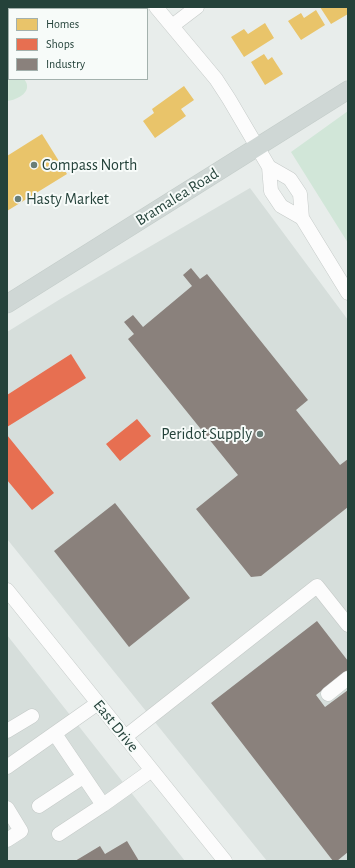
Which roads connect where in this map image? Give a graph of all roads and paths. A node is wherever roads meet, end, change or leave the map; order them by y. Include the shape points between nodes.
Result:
1 (156, 7) edge
2 (197, 7) edge
3 (172, 26) junction
4 (348, 90) edge
5 (257, 147) junction
6 (269, 168) junction
7 (302, 218) junction
8 (348, 292) edge
9 (7, 304) edge
10 (7, 590) edge
11 (348, 624) edge
12 (348, 678) edge
13 (328, 694) dead end
14 (98, 703) junction
15 (32, 716) dead end
16 (7, 732) edge
17 (55, 734) junction
18 (125, 737) junction
19 (7, 767) edge
20 (152, 770) junction
21 (83, 777) junction
22 (103, 805) junction
23 (40, 806) dead end
24 (7, 808) edge
25 (59, 834) dead end
26 (7, 840) edge
27 (225, 861) edge

1 - 3 street
2 - 3 street
3 - 5 street via 216,79
4 - 5 main road, Bramalea Road
5 - 6 street
5 - 9 main road, Bramalea Road
6 - 7 street via 271,191 281,206
6 - 7 street via 290,179 300,194
7 - 8 street
10 - 14 street, East Drive
11 - 18 street via 317,586
12 - 13 street
14 - 17 street
14 - 18 street, East Drive
15 - 16 street
17 - 19 street
17 - 21 street
18 - 20 street, East Drive
20 - 22 street
20 - 27 street, East Drive
21 - 22 street
21 - 23 street
22 - 25 street
24 - 26 street via 21,831

